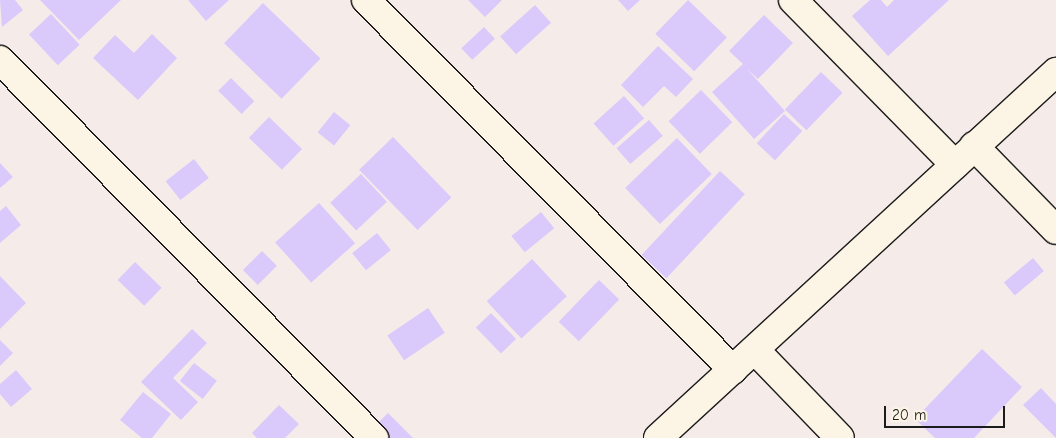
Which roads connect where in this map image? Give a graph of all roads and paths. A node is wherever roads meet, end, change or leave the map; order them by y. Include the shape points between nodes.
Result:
1 (366, 0) edge
2 (792, 0) edge
3 (0, 60) edge
4 (1056, 72) edge
5 (974, 146) junction
6 (955, 164) junction
7 (1056, 230) edge
8 (755, 350) junction
9 (733, 370) junction
10 (374, 438) edge
11 (658, 438) edge
12 (840, 438) edge

1 - 9 street
2 - 6 street
3 - 10 street
4 - 5 street
5 - 6 street
5 - 7 street
6 - 8 street
8 - 9 street
8 - 12 street
9 - 11 street

